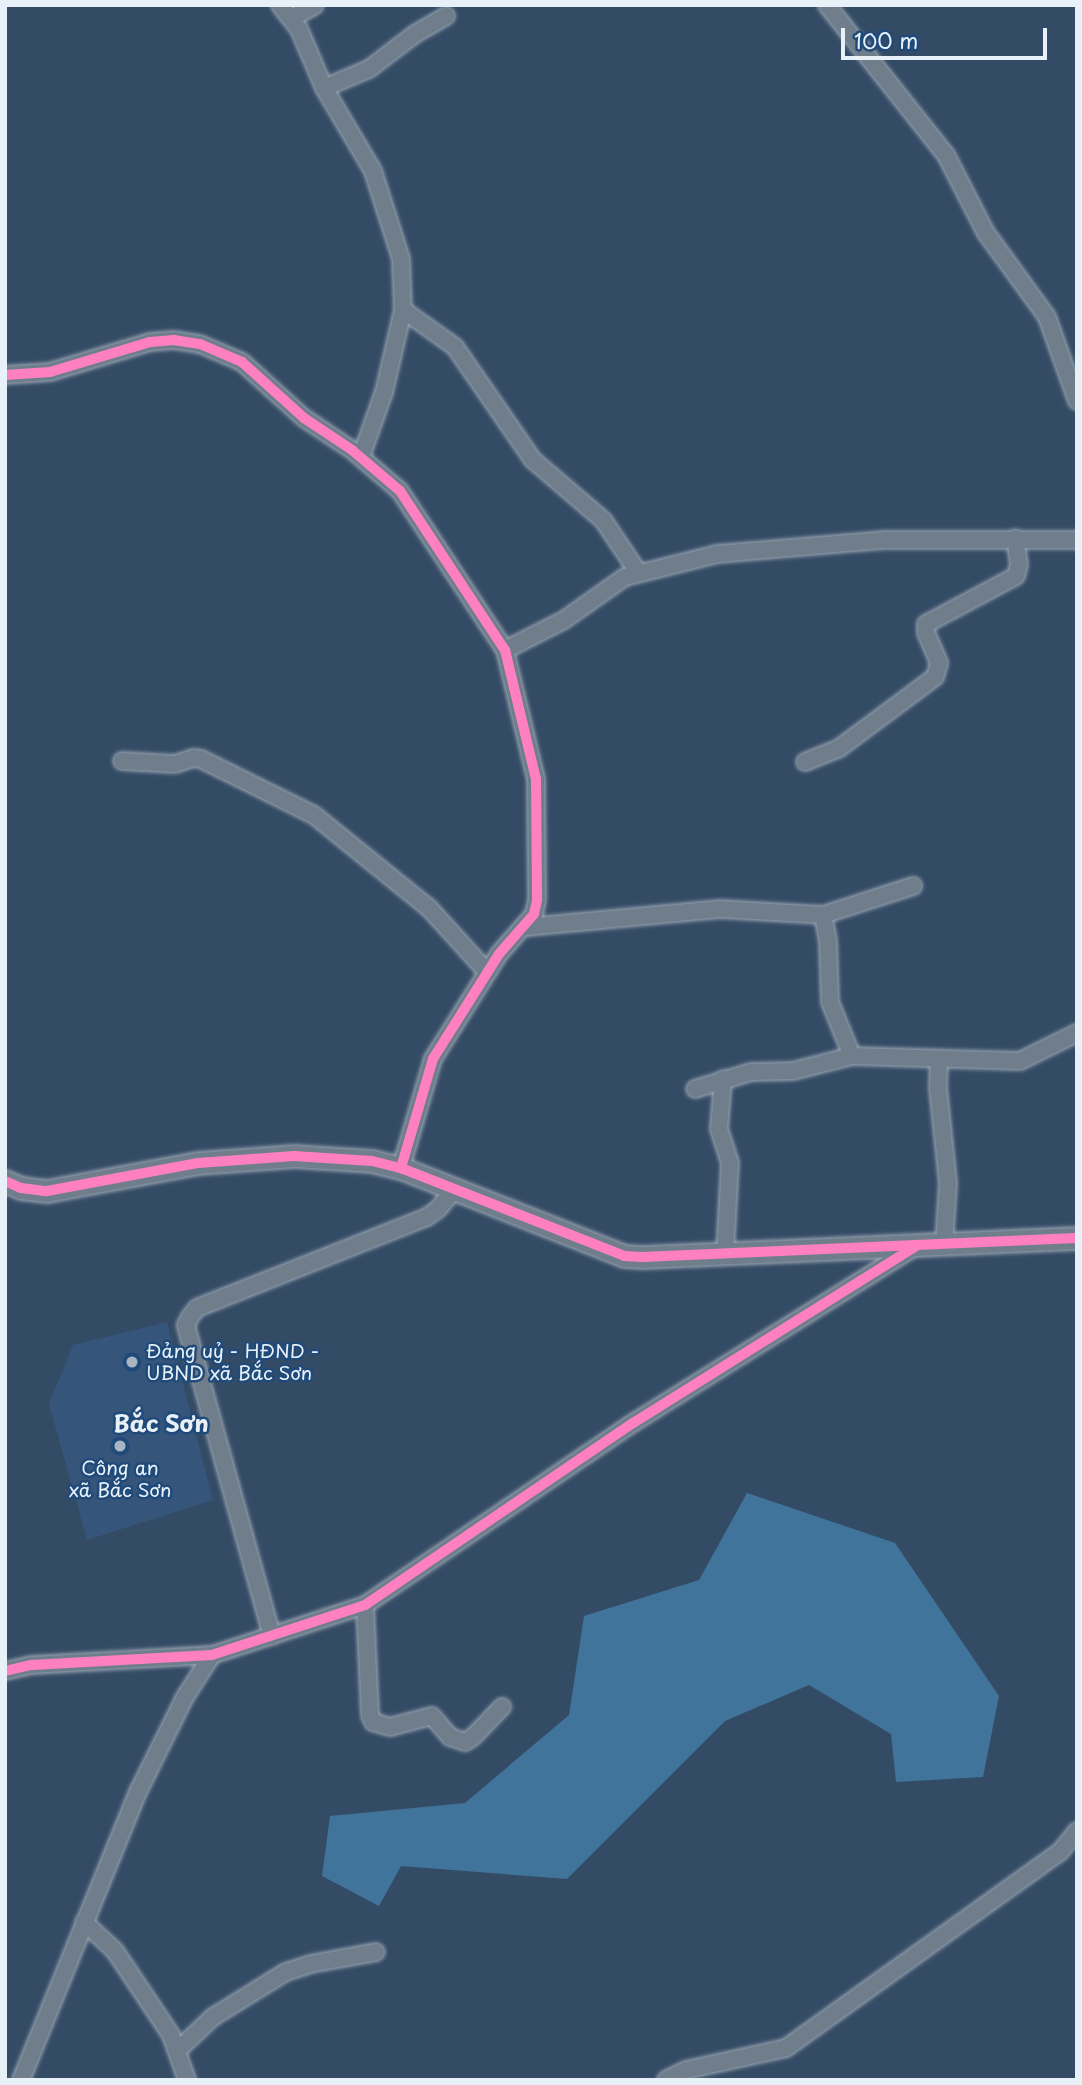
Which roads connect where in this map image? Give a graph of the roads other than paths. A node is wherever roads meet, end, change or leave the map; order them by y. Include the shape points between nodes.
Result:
1 (280, 5) edge
2 (315, 5) edge
3 (827, 5) edge
4 (446, 16) dead end
5 (292, 19) junction
6 (324, 88) junction
7 (403, 310) junction
8 (5, 374) edge
9 (1077, 401) edge
10 (361, 457) junction
11 (1015, 538) junction
12 (1077, 540) edge
13 (638, 572) junction
14 (505, 650) junction
15 (122, 761) dead end
16 (805, 762) dead end
17 (913, 886) dead end
18 (823, 915) junction
19 (526, 927) junction
20 (487, 972) junction
21 (1077, 1033) edge
22 (852, 1056) junction
23 (939, 1059) junction
24 (723, 1079) junction
25 (695, 1088) dead end
26 (401, 1168) junction
27 (5, 1181) edge
28 (455, 1189) junction
29 (1077, 1238) edge
30 (918, 1245) junction
31 (944, 1245) junction
32 (725, 1253) junction
33 (365, 1605) junction
34 (272, 1636) junction
35 (212, 1656) junction
36 (5, 1671) edge
37 (502, 1707) dead end
38 (1077, 1830) edge
39 (84, 1922) junction
40 (376, 1952) dead end
41 (179, 2049) junction
42 (21, 2080) edge
43 (187, 2080) edge
44 (666, 2080) edge

1 - 5 street
2 - 5 street
3 - 9 street via 946,155 986,233 1047,317
4 - 6 street via 369,69
5 - 6 street
6 - 7 street via 379,185 401,259
7 - 10 street via 384,392
7 - 13 street via 455,346 533,460 603,520
8 - 10 street via 50,372 150,342 200,344 258,373 304,418
10 - 14 street via 405,497
11 - 12 street
11 - 13 street via 884,540 746,551
11 - 16 street via 1016,576 926,624 939,663 935,677 838,749
13 - 14 street via 564,620
14 - 19 street via 538,799 537,900
15 - 20 street via 175,764 201,760 314,816 429,908
17 - 18 street
18 - 19 street via 720,909
18 - 22 street via 830,1002
19 - 20 street
20 - 26 street via 433,1059
21 - 23 street via 1020,1061
22 - 23 street
22 - 24 street via 805,1069 751,1072
23 - 31 street via 948,1183
24 - 25 street
24 - 32 street via 719,1129 730,1162
26 - 27 street via 372,1161 294,1156 198,1163 47,1191
26 - 28 street
28 - 32 street via 624,1256
28 - 34 street via 427,1217 197,1308 186,1325
29 - 31 street
30 - 31 street
30 - 32 street
30 - 33 street via 633,1423
33 - 34 street
33 - 37 street via 373,1722 390,1727 432,1716 450,1737 465,1742
34 - 35 street
35 - 36 street via 32,1665
35 - 39 street via 185,1697 139,1790
38 - 44 street via 1060,1852 786,2048 685,2070
39 - 41 street via 115,1951
39 - 42 street
40 - 41 street via 286,1972 213,2017
41 - 43 street

